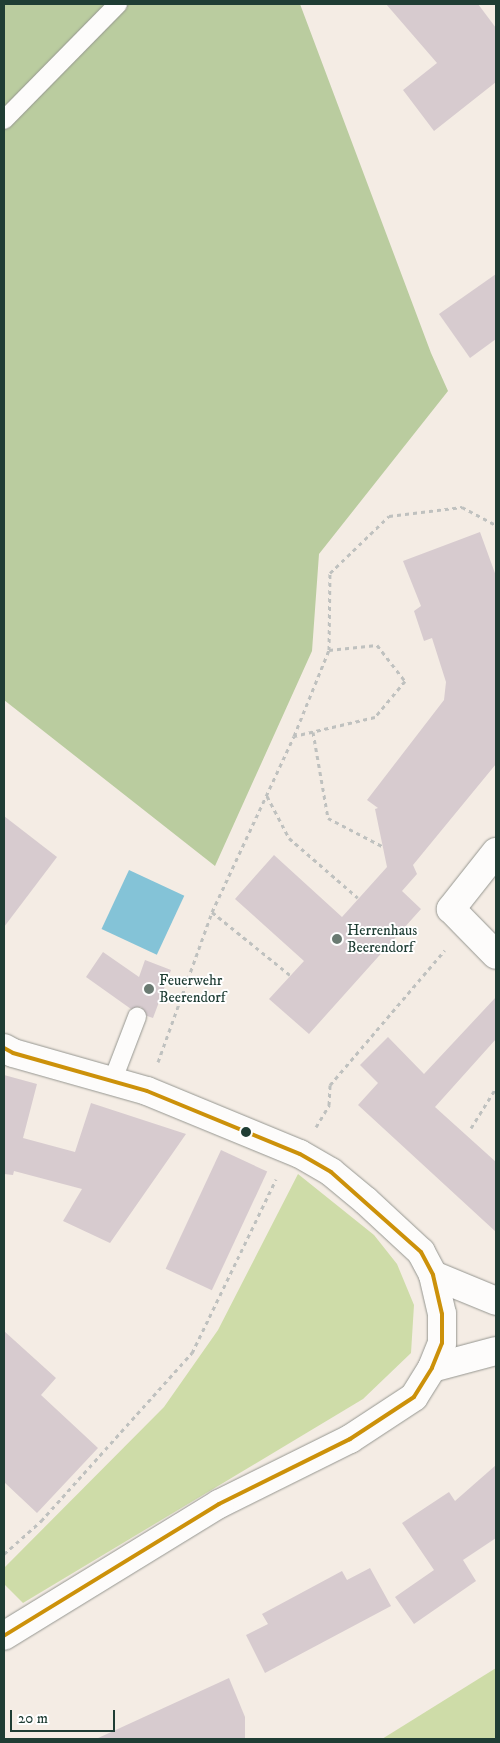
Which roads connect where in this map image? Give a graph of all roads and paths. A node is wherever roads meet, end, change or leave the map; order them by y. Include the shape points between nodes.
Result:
1 (118, 4) edge
2 (4, 120) edge
3 (496, 525) edge
4 (329, 650) junction
5 (312, 732) junction
6 (294, 736) junction
7 (266, 796) junction
8 (382, 846) dead end
9 (496, 852) edge
10 (358, 898) dead end
11 (212, 912) junction
12 (467, 925) junction
13 (496, 955) edge
14 (290, 975) dead end
15 (137, 1017) dead end
16 (4, 1048) edge
17 (112, 1082) junction
18 (496, 1088) edge
19 (148, 1091) junction
20 (471, 1128) dead end
21 (300, 1154) junction
22 (433, 1275) junction
23 (496, 1301) edge
24 (496, 1352) edge
25 (432, 1368) junction
26 (4, 1554) edge
27 (4, 1636) edge

1 - 2 lane
3 - 4 path via 462,507 389,516 330,573
4 - 5 path via 377,645 405,681 375,717
4 - 6 path
5 - 6 path
5 - 8 path via 328,818
6 - 7 path
7 - 10 path via 289,838
7 - 11 path
9 - 12 street via 451,909
11 - 14 path
11 - 19 path
12 - 13 street
12 - 21 path via 330,1085 329,1105
15 - 17 lane
16 - 17 street
17 - 19 street
18 - 20 path
19 - 21 street
21 - 22 street via 331,1172 366,1201 421,1252
21 - 26 path via 281,1169 192,1353 41,1520
22 - 23 street
22 - 25 street via 442,1314 442,1343
24 - 25 street
25 - 27 street via 414,1397 350,1439 219,1504

